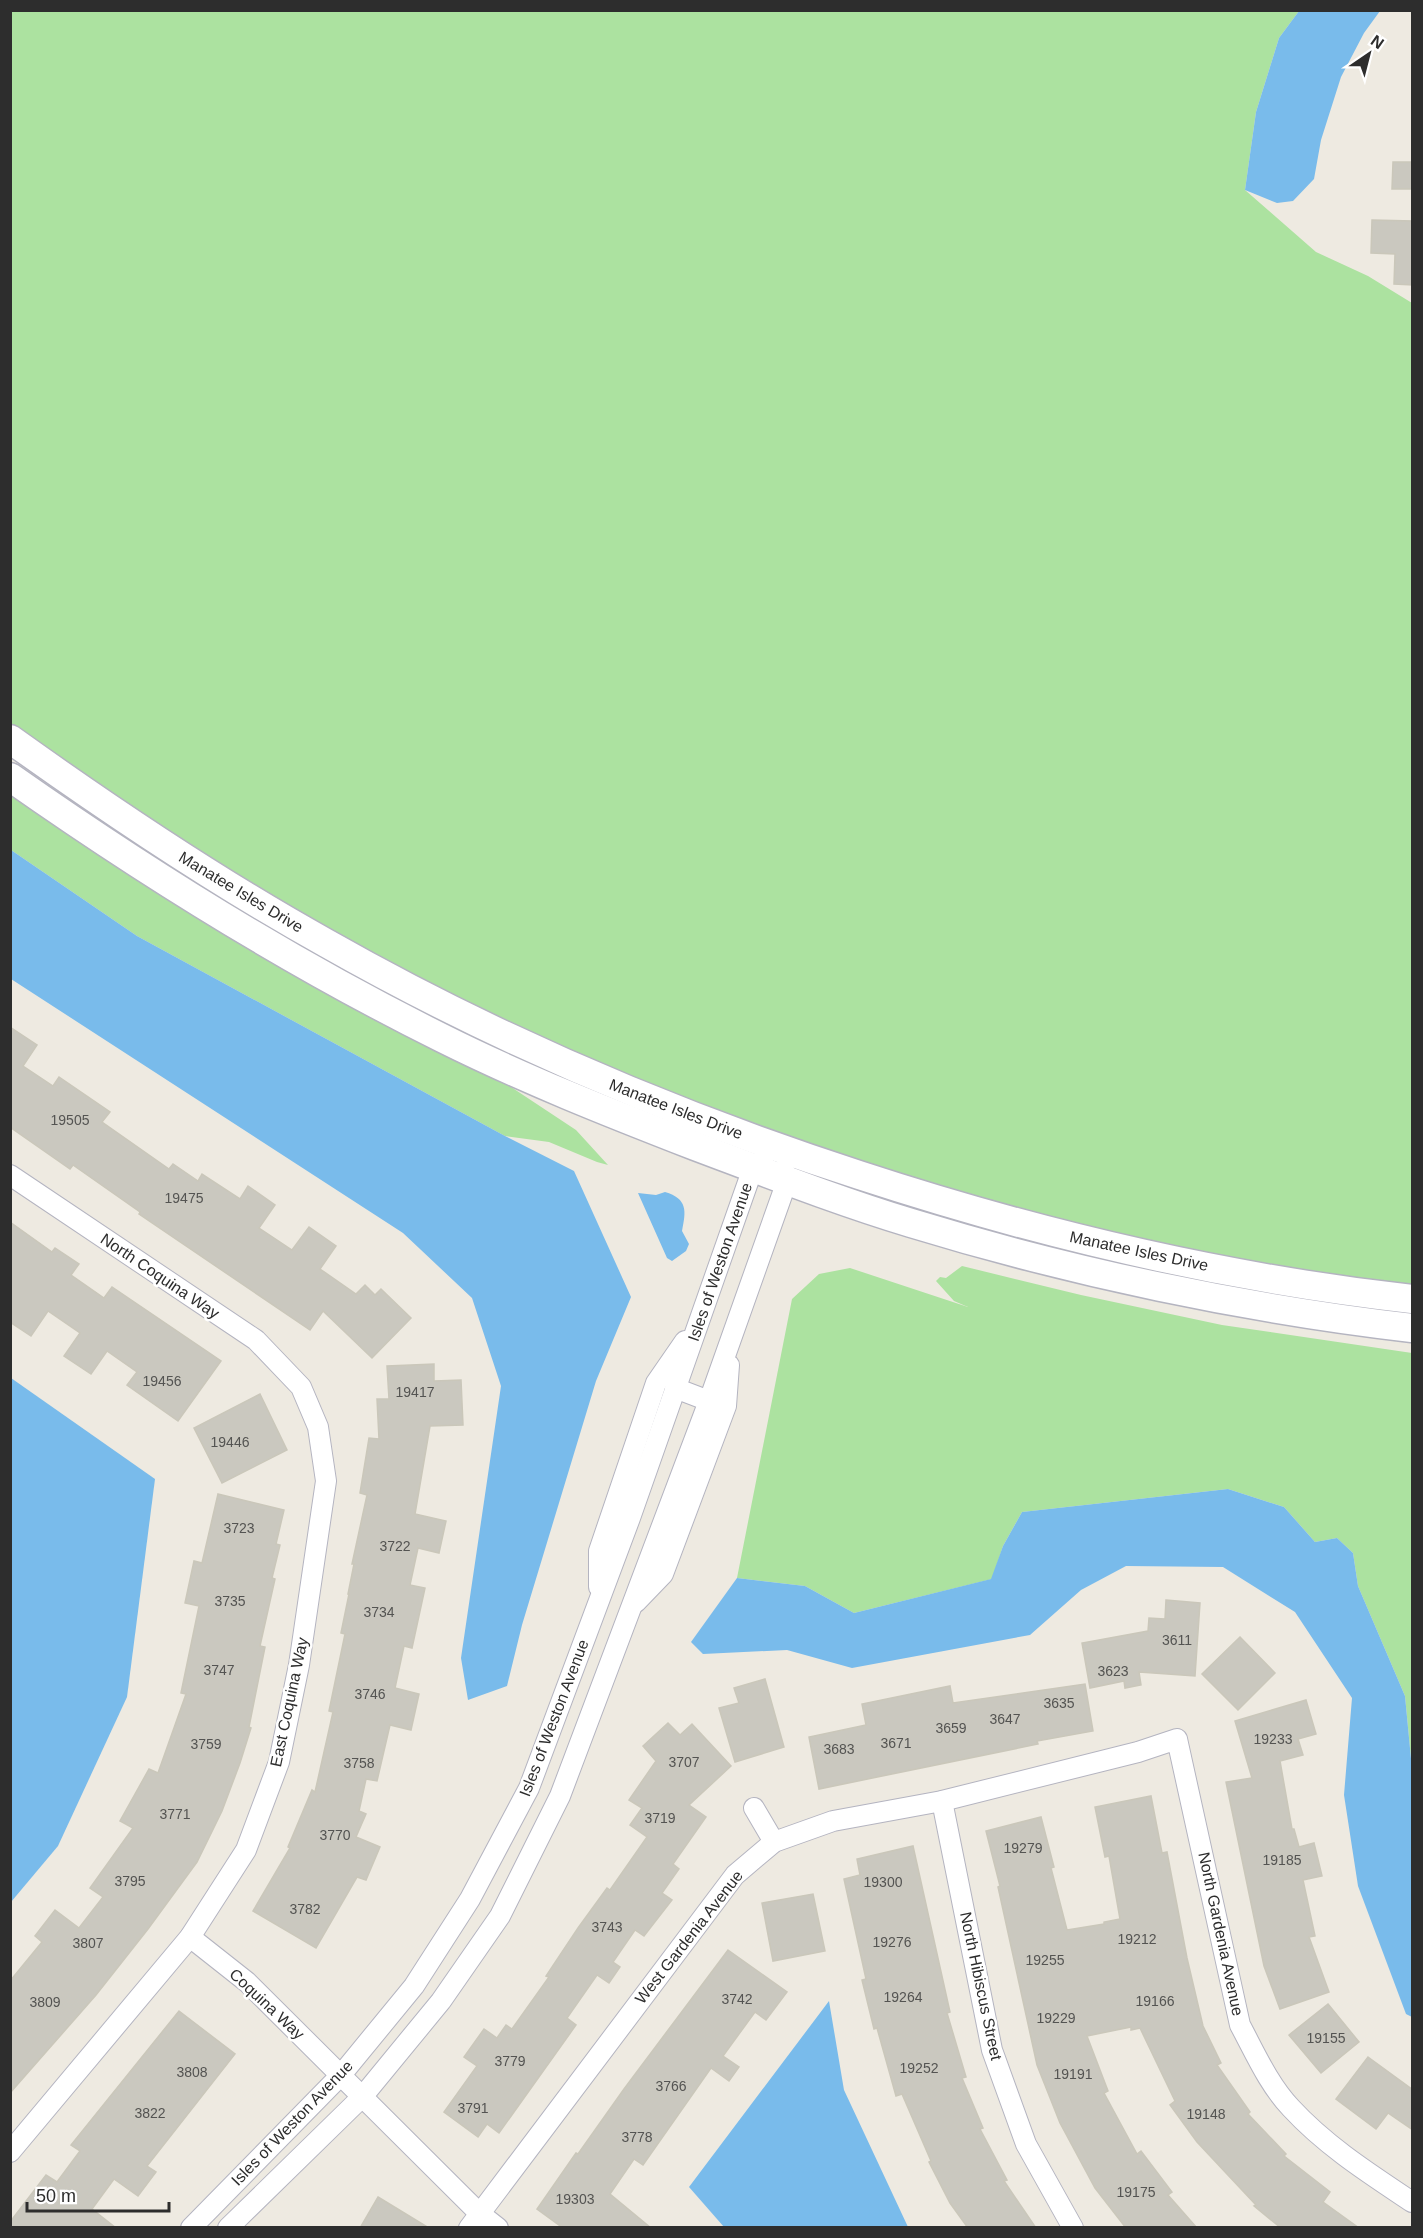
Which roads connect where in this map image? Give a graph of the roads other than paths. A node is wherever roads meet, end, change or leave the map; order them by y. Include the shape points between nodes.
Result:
1 (10, 739) edge
2 (10, 777) edge
3 (777, 1148) junction
4 (753, 1168) junction
5 (10, 1175) edge
6 (787, 1181) junction
7 (1413, 1299) edge
8 (699, 1322) junction
9 (1413, 1328) edge
10 (732, 1337) junction
11 (302, 1387) joint
12 (675, 1388) junction
13 (710, 1401) junction
14 (630, 1518) junction
15 (669, 1532) junction
16 (599, 1599) junction
17 (1177, 1739) joint
18 (942, 1801) junction
19 (754, 1808) dead end
20 (774, 1842) junction
21 (190, 1937) junction
22 (341, 2075) junction
23 (363, 2096) junction
24 (10, 2152) edge
25 (1413, 2202) edge
26 (474, 2220) edge
27 (191, 2228) edge
28 (228, 2228) edge
29 (498, 2228) edge
30 (1073, 2228) edge

1 - 3 street, Manatee Isles Drive via 202,870 326,944 551,1058
2 - 4 street, Manatee Isles Drive via 225,920 424,1029 536,1081
3 - 4 street, Isles of Weston Avenue
3 - 6 street
3 - 7 street, Manatee Isles Drive via 942,1202 1129,1251 1245,1274
4 - 6 street, Manatee Isles Drive
4 - 8 street, Isles of Weston Avenue
5 - 11 street, North Coquina Way via 256,1340
6 - 9 street, Manatee Isles Drive via 912,1223 1035,1257 1240,1302
6 - 10 street, Isles of Weston Avenue
8 - 12 street, Isles of Weston Avenue
8 - 16 street via 656,1383 598,1551
10 - 13 street, Isles of Weston Avenue
10 - 15 street via 726,1406
11 - 21 street, East Coquina Way via 318,1427 326,1481 299,1665 279,1762 246,1850
12 - 13 street
12 - 14 street, Isles of Weston Avenue
13 - 15 street, Isles of Weston Avenue
14 - 15 street
14 - 16 street, Isles of Weston Avenue
15 - 23 street, Isles of Weston Avenue via 630,1608 560,1796 500,1916 441,2001
16 - 22 street, Isles of Weston Avenue via 529,1788 470,1899 414,1986
17 - 18 street, West Gardenia Avenue
17 - 25 street, North Gardenia Avenue via 1240,2025 1290,2108 1362,2170
18 - 20 street, West Gardenia Avenue via 833,1821
18 - 30 street, North Hibiscus Street via 992,2050 1026,2144
19 - 20 street
20 - 26 street, West Gardenia Avenue via 735,1875
21 - 22 street, Coquina Way via 247,1982
21 - 24 street, East Coquina Way
22 - 23 street, Coquina Way
22 - 27 street, Isles of Weston Avenue
23 - 26 street, Coquina Way
23 - 28 street, Isles of Weston Avenue
26 - 29 street, Coquina Way

